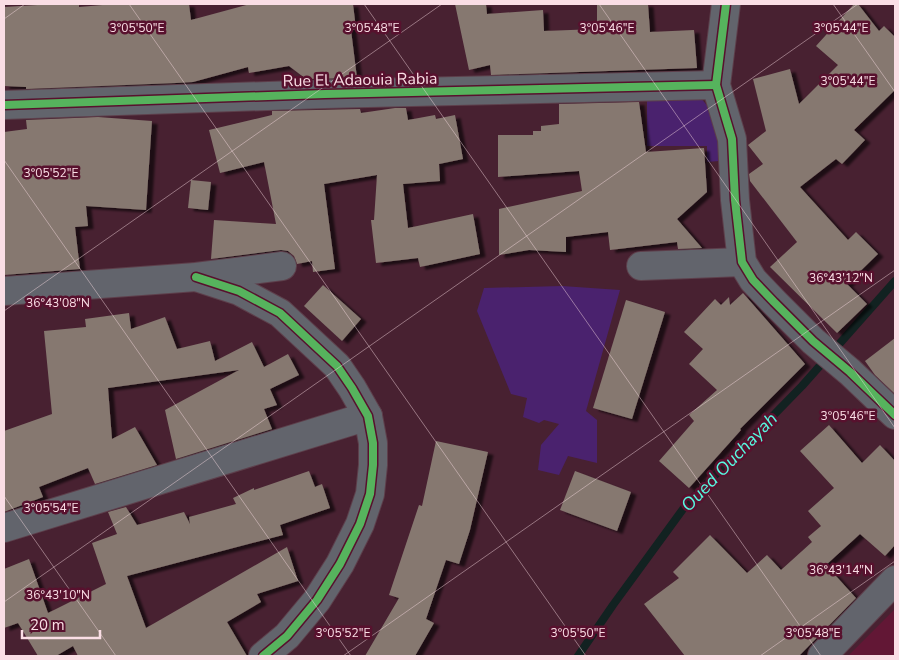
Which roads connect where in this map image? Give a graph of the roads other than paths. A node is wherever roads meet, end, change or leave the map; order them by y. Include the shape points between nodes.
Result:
1 (726, 4) edge
2 (716, 85) junction
3 (4, 105) edge
4 (742, 262) junction
5 (282, 266) dead end
6 (641, 266) dead end
7 (196, 277) junction
8 (4, 291) edge
9 (895, 415) edge
10 (368, 416) junction
11 (4, 528) edge
12 (895, 580) edge
13 (263, 656) edge
14 (822, 656) edge

1 - 2 street
2 - 3 street, Rue El Adaouia Rabia
2 - 4 street via 732,139
4 - 6 street
4 - 9 street via 753,280 813,341
5 - 7 street
7 - 8 street
7 - 10 street via 239,292 280,313 337,366
10 - 11 street
10 - 13 street via 373,465 370,494 360,524 317,600 287,636
12 - 14 street

